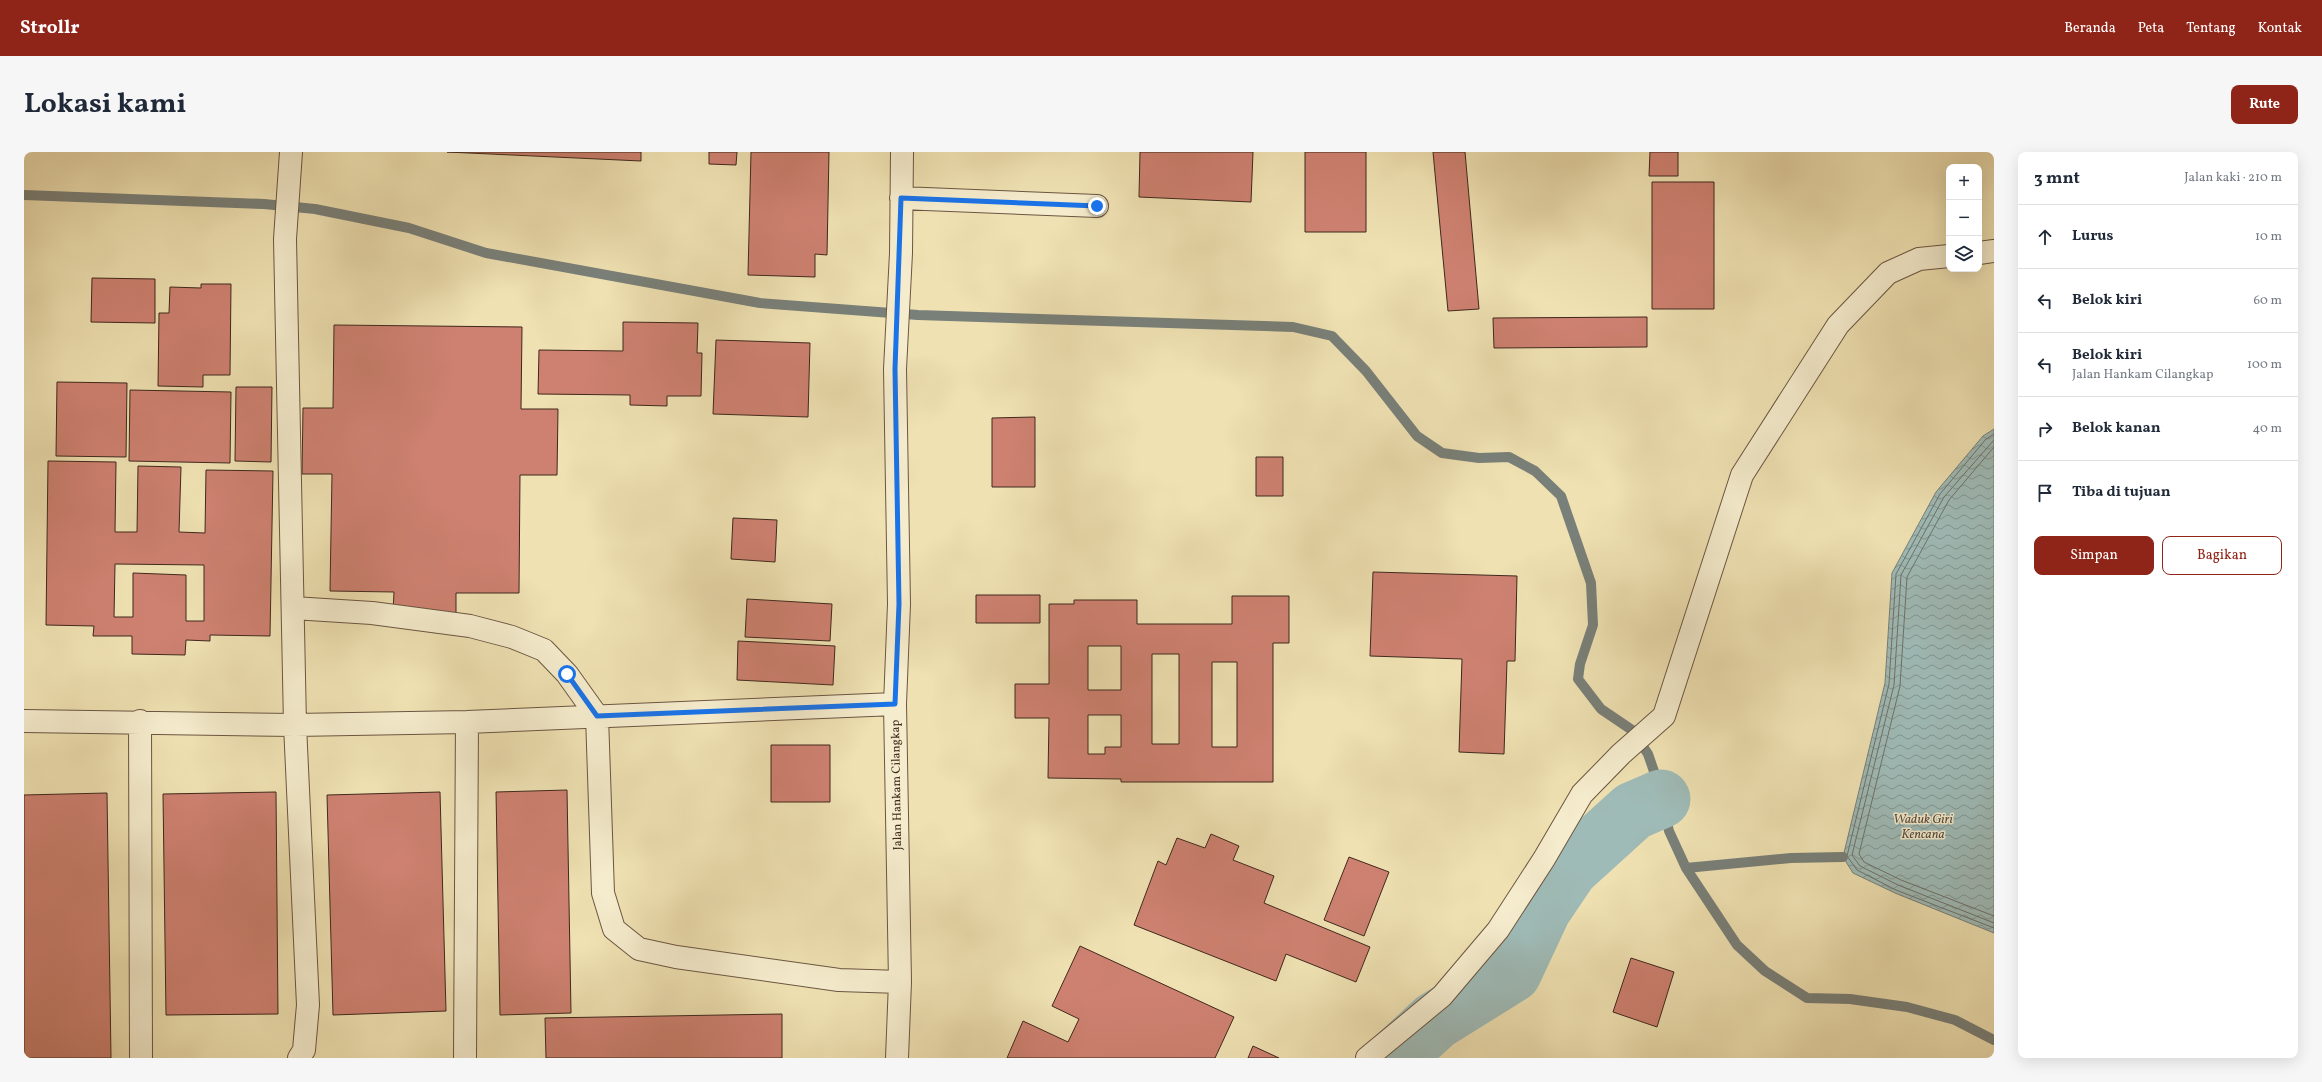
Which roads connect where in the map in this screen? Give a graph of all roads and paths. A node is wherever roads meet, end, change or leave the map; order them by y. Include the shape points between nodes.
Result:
1 (902, 152) edge
2 (290, 160) edge
3 (901, 198) junction
4 (1097, 206) dead end
5 (1994, 251) edge
6 (1982, 253) edge
7 (1946, 256) edge
8 (292, 608) junction
9 (895, 704) junction
10 (597, 716) junction
11 (24, 721) edge
12 (140, 721) junction
13 (467, 722) junction
14 (295, 725) junction
15 (900, 982) junction
16 (141, 1058) edge
17 (298, 1058) edge
18 (465, 1058) edge
19 (897, 1058) edge
20 (1367, 1058) edge

1 - 3 street, Jalan Hankam Cilangkap
2 - 8 street via 286,239
3 - 4 street
3 - 9 street, Jalan Hankam Cilangkap via 895,369 899,604
5 - 6 street
7 - 20 street via 1919,259 1888,273 1838,326 1742,475 1664,716 1621,754 1582,794 1498,930 1442,996
8 - 10 street via 372,613 470,626 512,637 544,650 567,674
8 - 14 street
9 - 10 street
9 - 15 street, Jalan Hankam Cilangkap
10 - 13 street
10 - 15 street via 602,893 614,928 639,949 676,957 839,980
11 - 12 street
12 - 14 street
12 - 16 street
13 - 14 street
13 - 18 street
14 - 17 street via 308,1005 304,1050
15 - 19 street, Jalan Hankam Cilangkap

